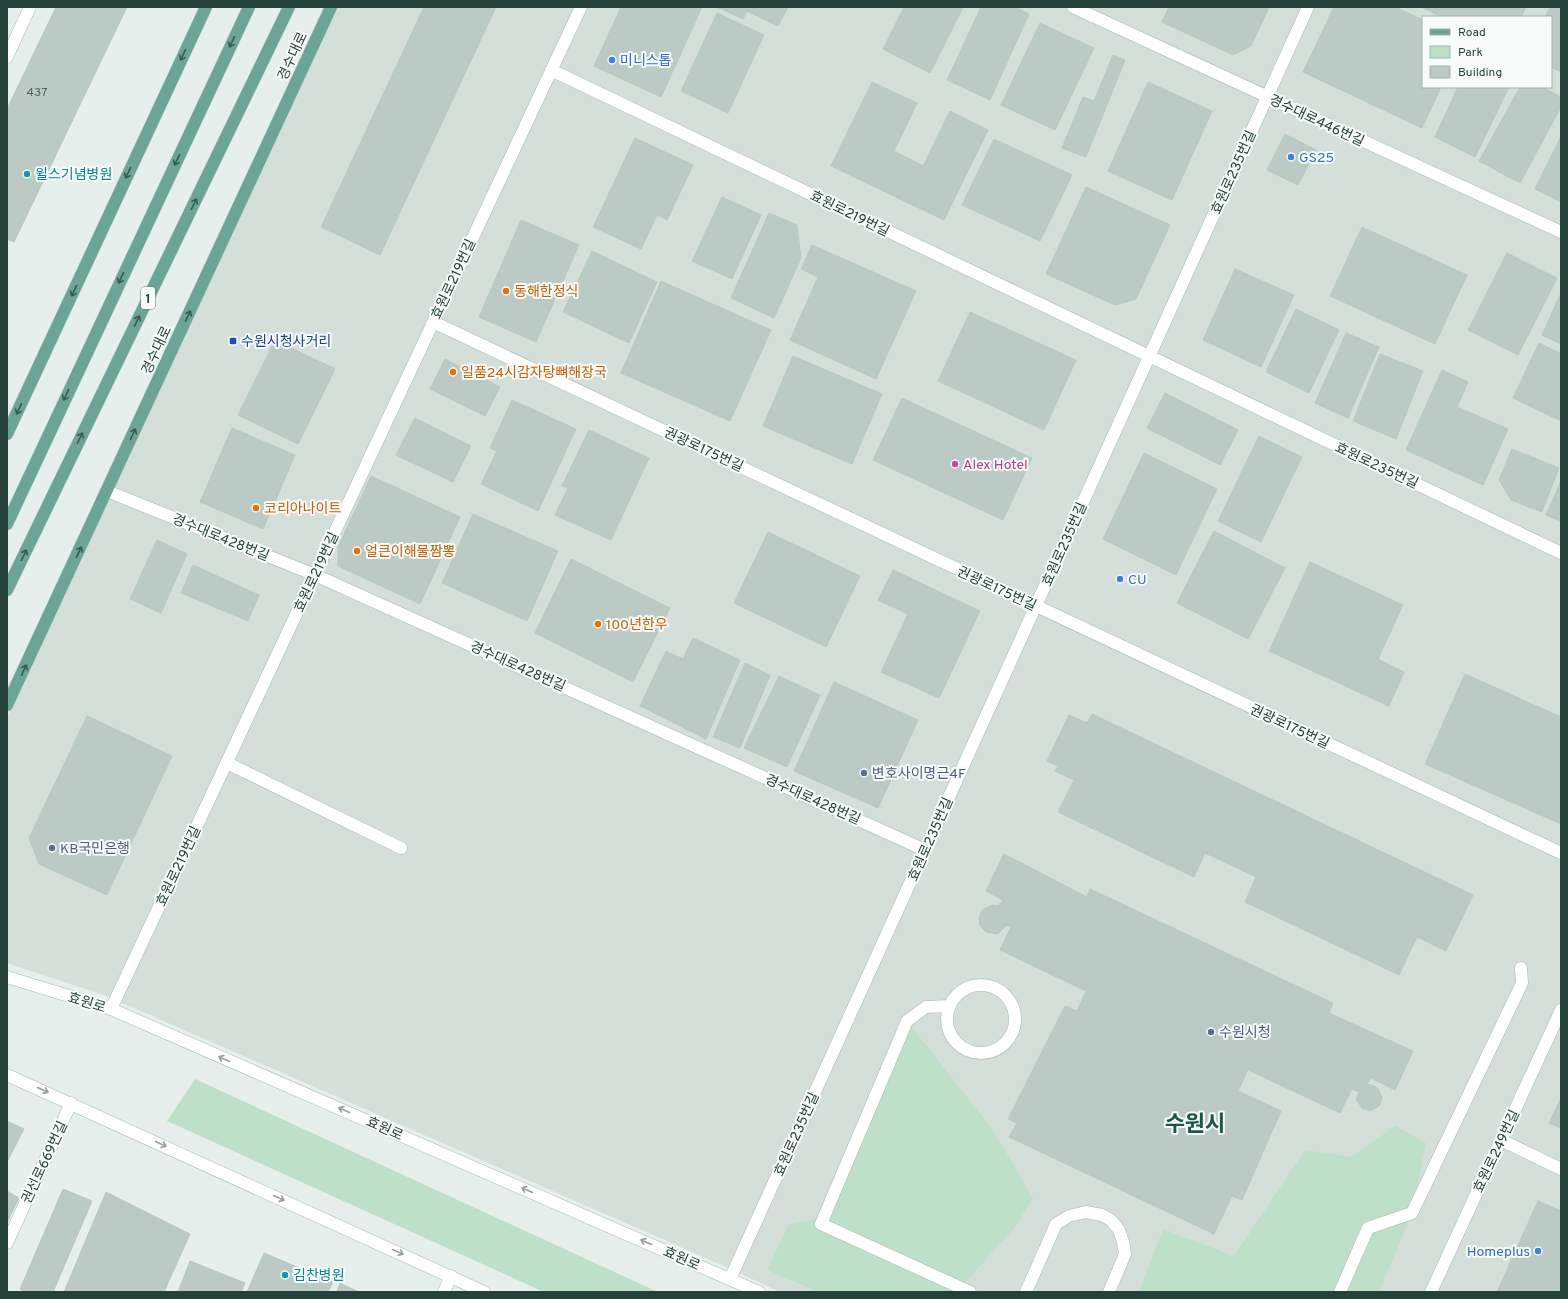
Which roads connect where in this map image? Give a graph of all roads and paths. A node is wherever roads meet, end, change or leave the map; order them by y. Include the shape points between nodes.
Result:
1 (30, 7) edge
2 (206, 7) edge
3 (249, 7) edge
4 (289, 7) edge
5 (331, 7) edge
6 (581, 7) edge
7 (1073, 7) edge
8 (1308, 7) edge
9 (7, 57) edge
10 (551, 70) junction
11 (1267, 96) junction
12 (1561, 232) edge
13 (433, 322) junction
14 (1149, 356) junction
15 (7, 434) edge
16 (107, 491) junction
17 (7, 524) edge
18 (1561, 553) edge
19 (315, 575) junction
20 (7, 590) edge
21 (1036, 606) junction
22 (7, 705) edge
23 (227, 763) junction
24 (401, 848) dead end
25 (925, 850) junction
26 (1561, 854) edge
27 (1521, 968) dead end
28 (7, 977) edge
29 (950, 1006) junction
30 (111, 1009) junction
31 (1561, 1010) edge
32 (7, 1074) edge
33 (71, 1103) junction
34 (1501, 1140) junction
35 (1561, 1169) edge
36 (7, 1243) edge
37 (451, 1276) junction
38 (730, 1279) junction
39 (444, 1292) edge
40 (484, 1292) edge
41 (759, 1292) edge
42 (970, 1292) edge
43 (1026, 1292) edge
44 (1109, 1292) edge
45 (1340, 1292) edge
46 (1431, 1292) edge

1 - 9 street
2 -> 15 main road
3 -> 17 main road
20 -> 4 main road, 경수대로 / 1
16 -> 5 main road, 경수대로
6 - 10 street, 효원로219번길
7 - 11 street, 경수대로446번길
8 - 11 street, 효원로235번길
10 - 13 street, 효원로219번길
10 - 14 street, 효원로219번길
11 - 12 street, 경수대로446번길
11 - 14 street, 효원로235번길
13 - 19 street, 효원로219번길
13 - 21 street, 권광로175번길
14 - 18 street, 효원로235번길
14 - 21 street, 효원로235번길
16 - 19 street, 경수대로428번길
22 -> 16 main road, 경수대로
19 - 23 street, 효원로219번길
19 - 25 street, 경수대로428번길
21 - 25 street, 효원로235번길
21 - 26 street, 권광로175번길
23 - 24 street
23 - 30 street, 효원로219번길
25 - 38 street, 효원로235번길
27 - 45 street via 1522,983 1412,1213 1368,1228
28 - 30 street, 효원로
29 - 29 street via 959,993 969,988 980,985 990,987 1000,991 1008,999 1013,1008 1014,1030 1001,1047 990,1052 967,1051 957,1044 950,1034 947,1023
29 - 42 street via 926,1008 907,1021 821,1224
38 -> 30 street, 효원로
31 - 34 street, 효원로249번길
32 -> 33 street
33 - 36 street, 권선로669번길
33 -> 37 street
34 - 35 street
34 - 46 street, 효원로249번길
37 - 39 street
37 - 40 street
38 - 41 street, 효원로
43 - 44 street via 1056,1224 1069,1216 1086,1212 1102,1215 1111,1220 1119,1230 1123,1242 1125,1254

